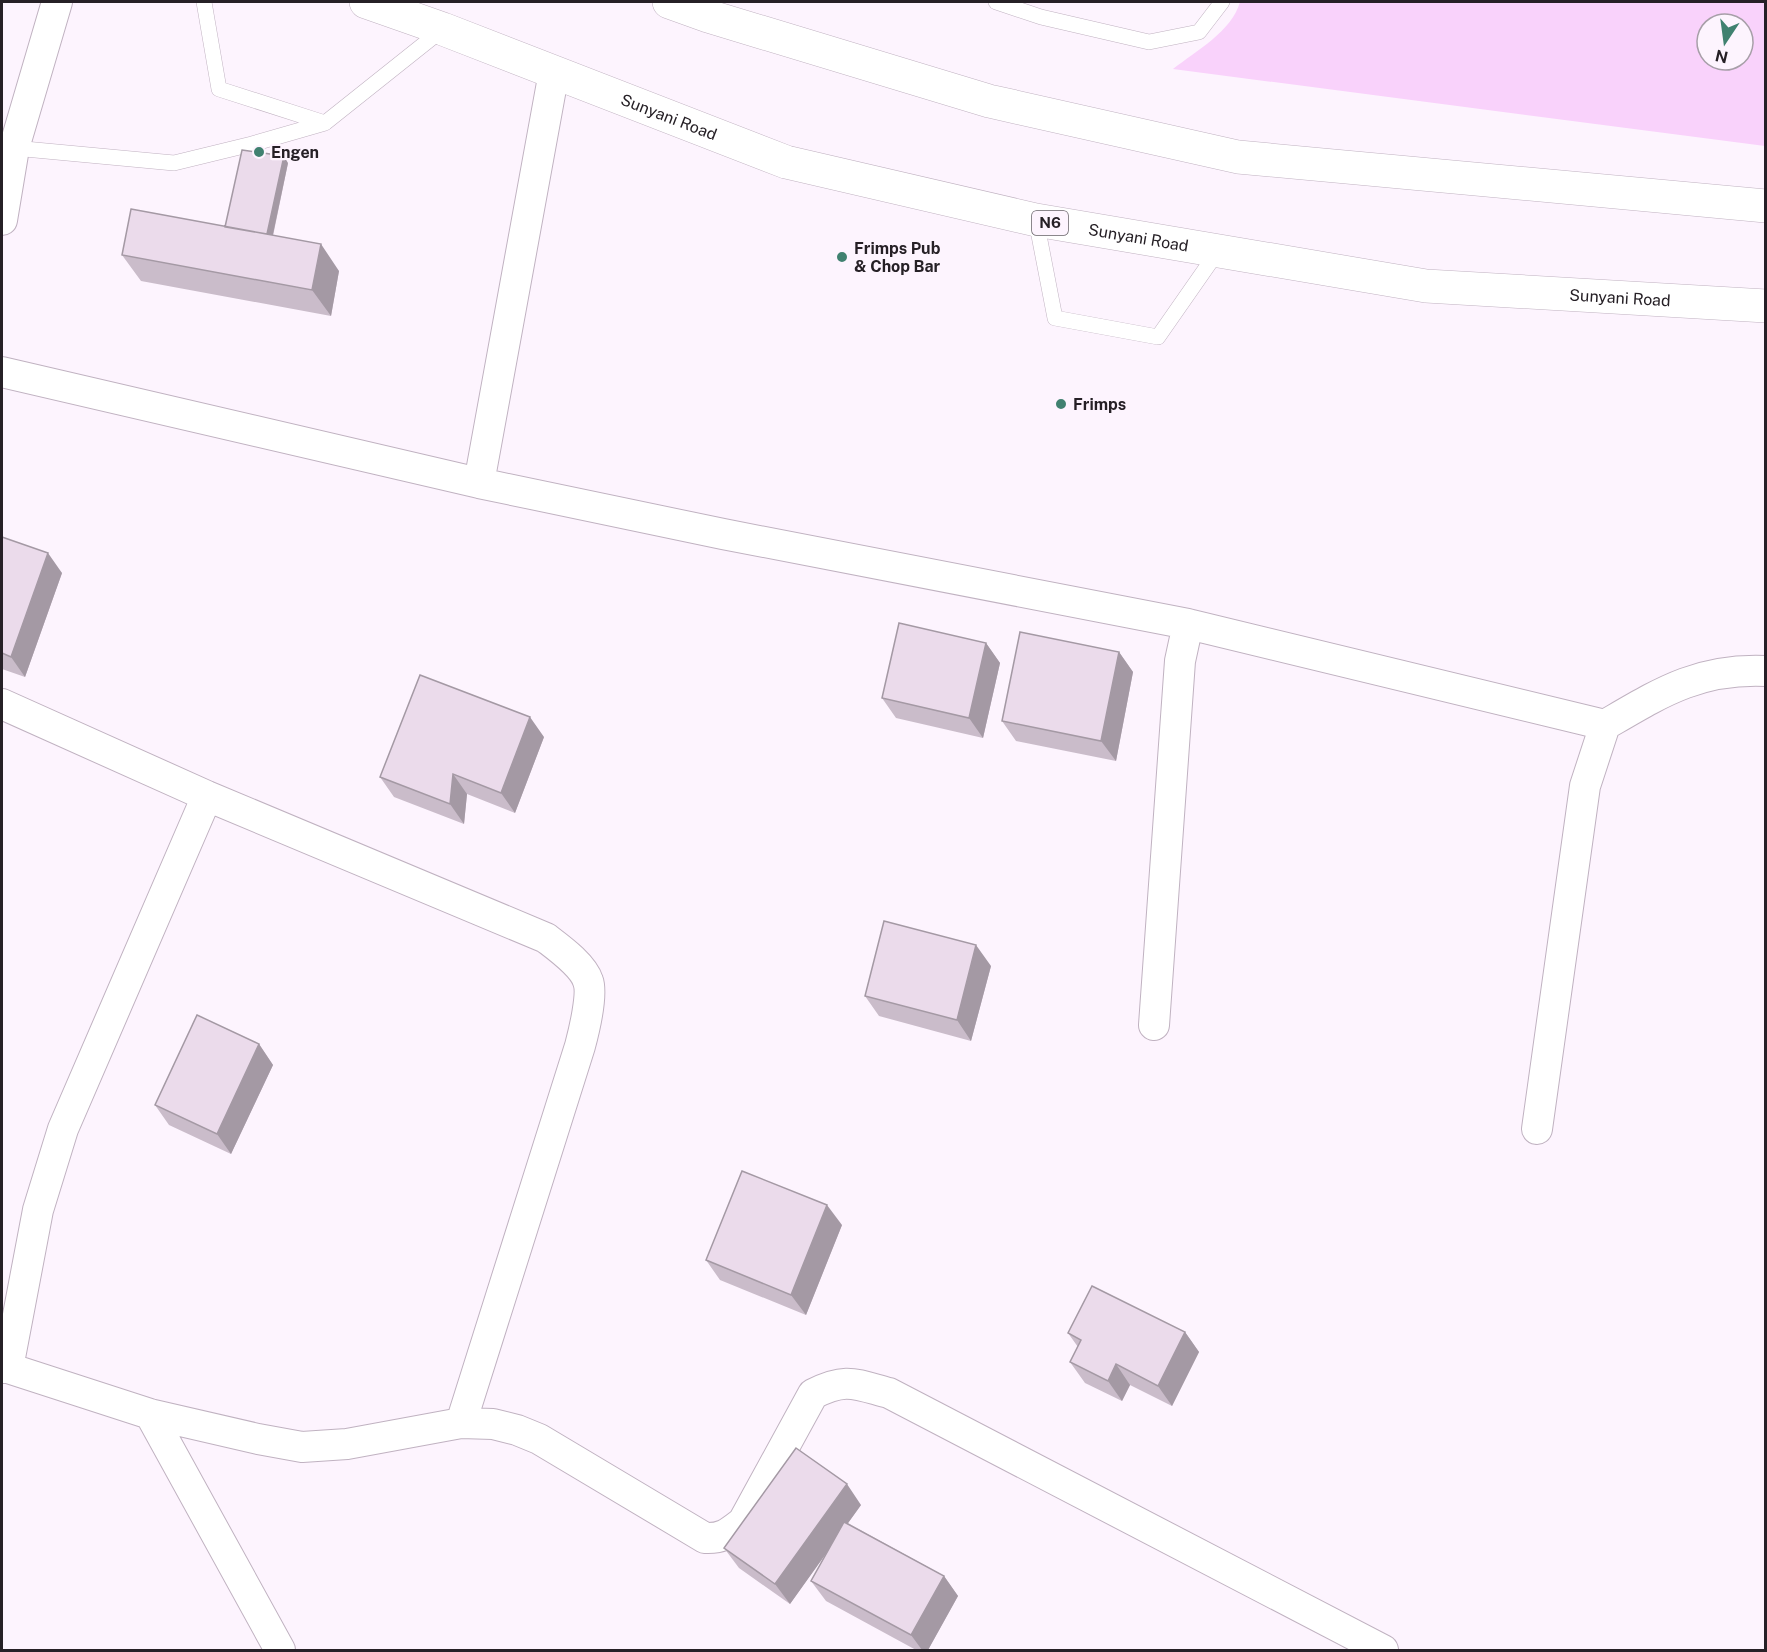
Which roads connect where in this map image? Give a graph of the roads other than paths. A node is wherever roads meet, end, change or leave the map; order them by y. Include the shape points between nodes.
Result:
1 (57, 2) edge
2 (204, 2) edge
3 (366, 2) edge
4 (669, 2) edge
5 (996, 2) edge
6 (1222, 2) edge
7 (443, 29) junction
8 (554, 72) junction
9 (324, 123) junction
10 (14, 148) junction
11 (1766, 206) edge
12 (2, 220) edge
13 (1036, 220) junction
14 (1218, 251) junction
15 (1766, 306) edge
16 (2, 372) edge
17 (479, 483) junction
18 (1188, 624) junction
19 (1766, 671) edge
20 (2, 704) edge
21 (1605, 725) junction
22 (207, 796) junction
23 (1154, 1025) dead end
24 (1537, 1129) dead end
25 (5, 1368) edge
26 (150, 1414) junction
27 (461, 1423) junction
28 (280, 1650) edge
29 (1383, 1650) edge

1 - 10 street
2 - 9 lane via 219,89
3 - 7 main road, Sunyani Road / N6
4 - 11 main road via 989,101 1238,157
5 - 6 lane via 1041,17 1149,42 1199,32
7 - 8 main road, Sunyani Road / N6
7 - 9 lane
8 - 13 main road, Sunyani Road / N6 via 786,162
8 - 17 street
9 - 10 lane via 174,163
10 - 12 street
13 - 14 main road, Sunyani Road / N6
13 - 14 lane via 1055,318 1158,336
14 - 15 main road, Sunyani Road / N6 via 1426,286
16 - 17 street
17 - 18 street
18 - 21 street
18 - 23 street via 1180,661
19 - 21 street via 1694,679
20 - 22 street
21 - 24 street via 1585,786
22 - 25 street via 63,1129 38,1210
22 - 27 street via 546,938 572,959 588,981 588,1015 580,1046
25 - 26 street
26 - 27 street via 302,1447 347,1444
26 - 28 street
27 - 29 street via 493,1424 539,1439 705,1538 717,1538 744,1522 813,1394 833,1384 852,1383 889,1393

